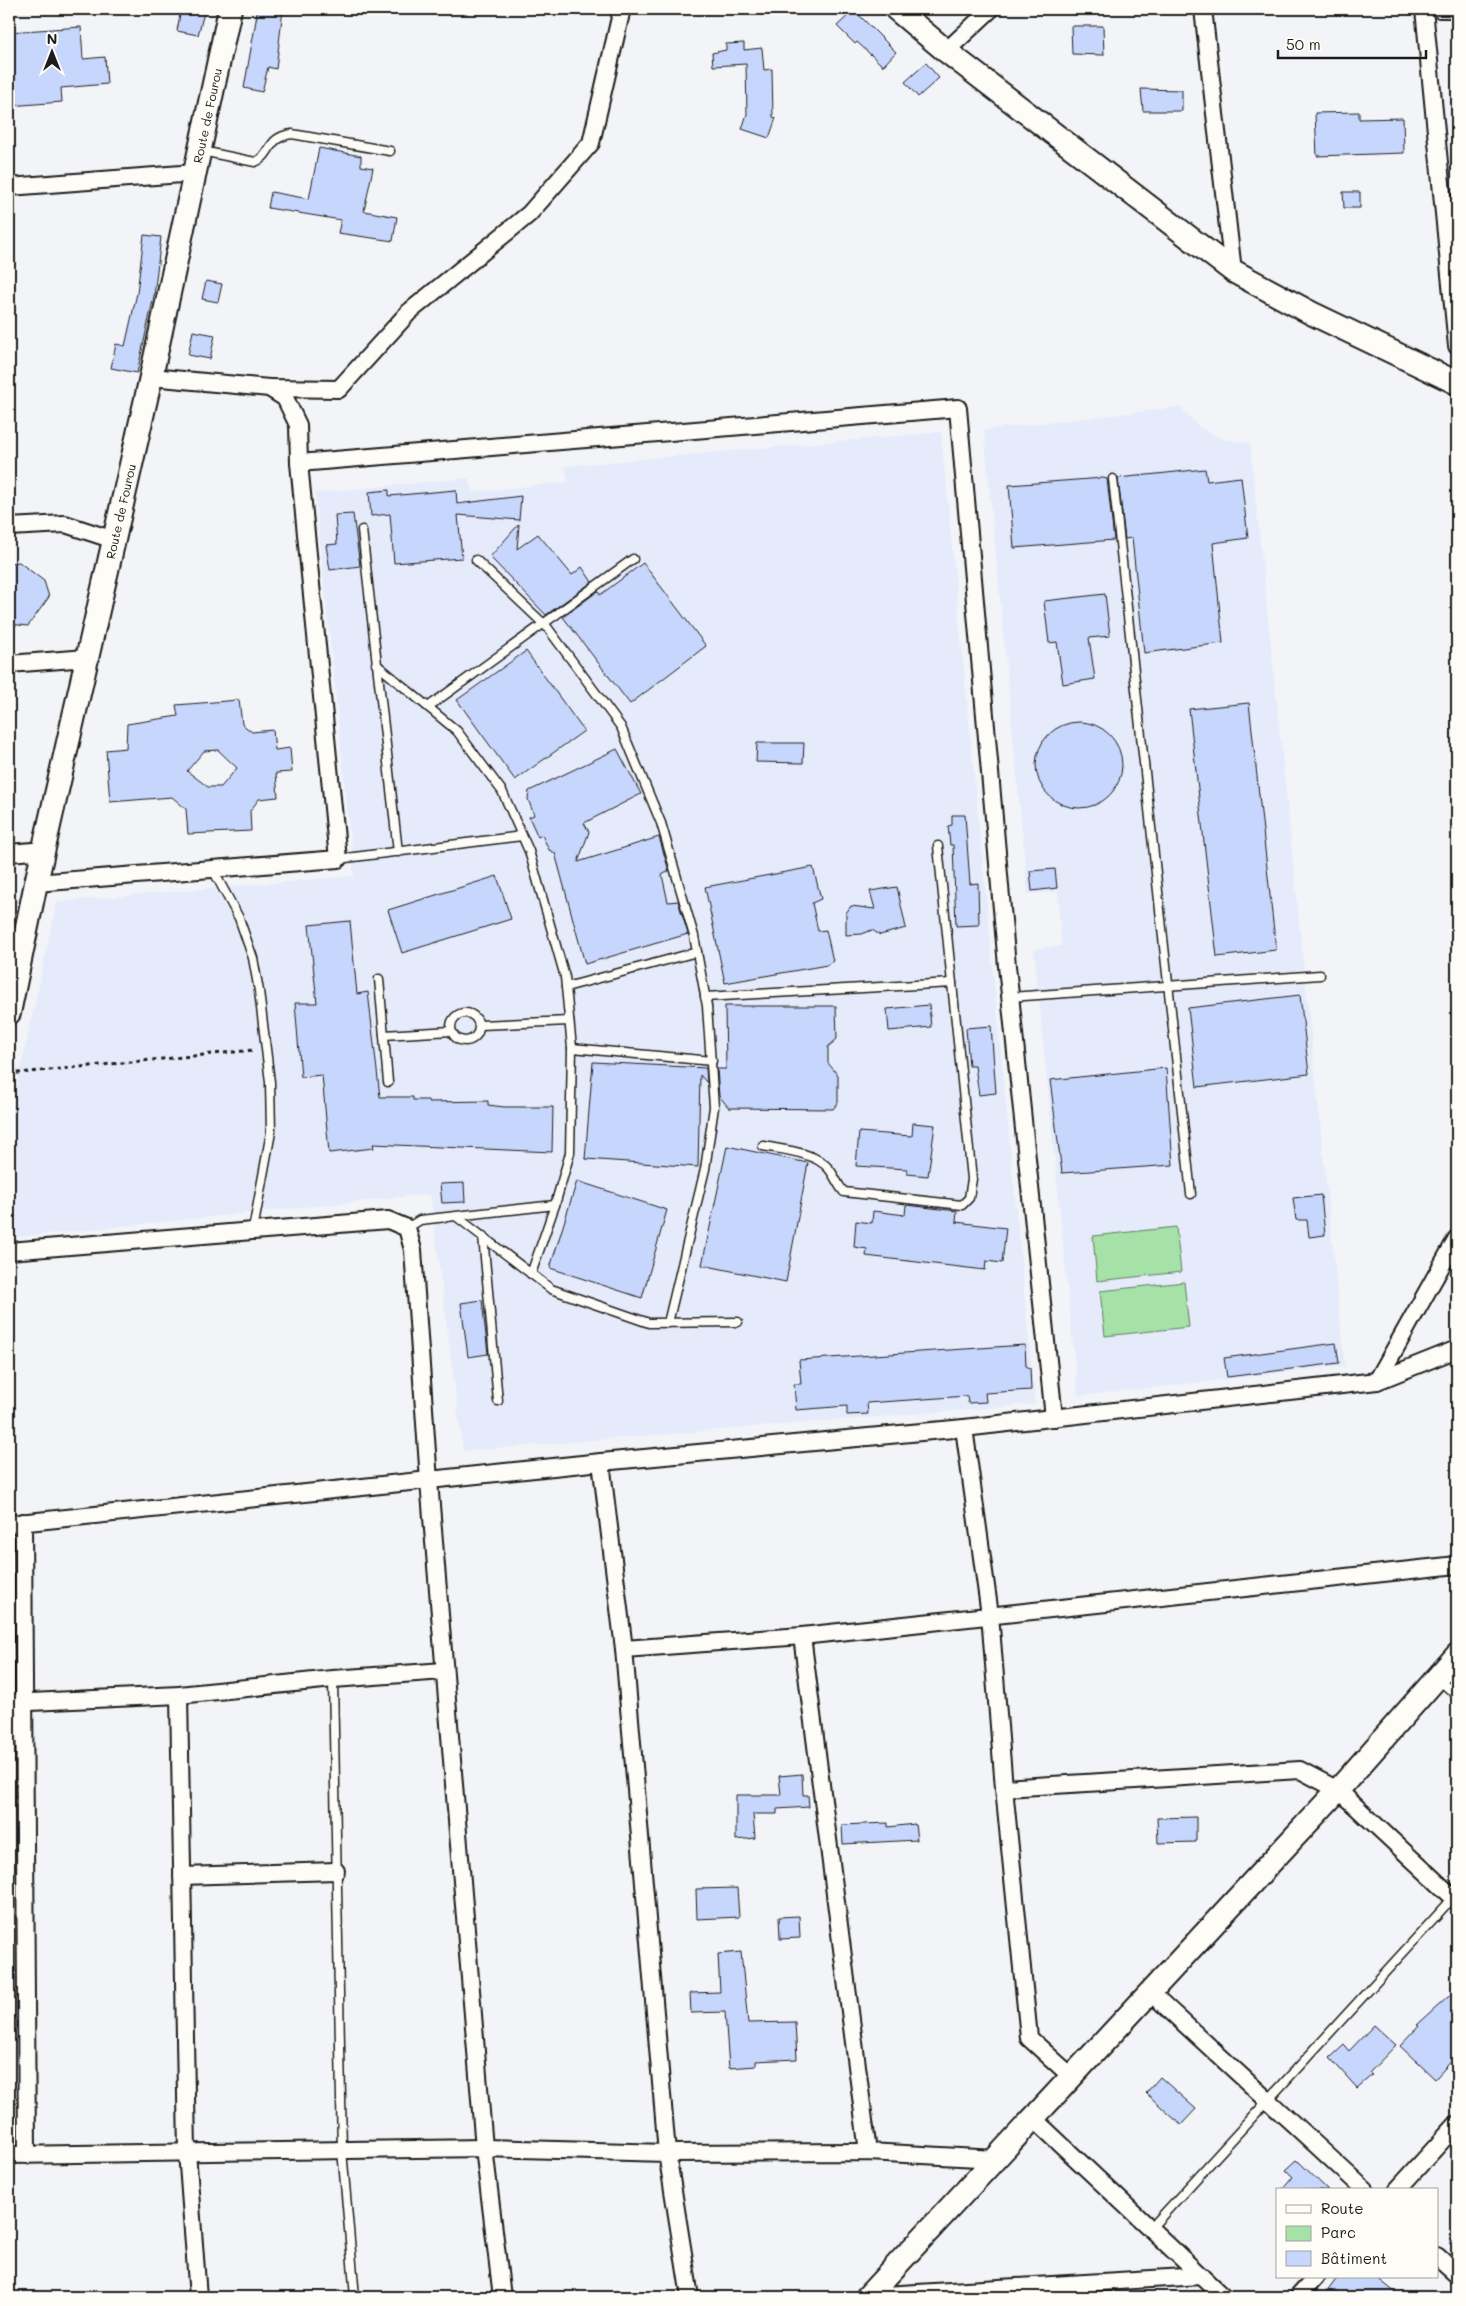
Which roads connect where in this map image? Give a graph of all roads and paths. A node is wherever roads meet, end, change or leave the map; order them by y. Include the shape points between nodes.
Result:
1 (230, 9) edge
2 (622, 9) edge
3 (896, 9) edge
4 (990, 9) edge
5 (1203, 9) edge
6 (1424, 9) edge
7 (1439, 9) edge
8 (1457, 9) edge
9 (946, 51) junction
10 (199, 150) junction
11 (390, 151) dead end
12 (194, 174) junction
13 (9, 187) edge
14 (1233, 271) junction
15 (1457, 346) edge
16 (151, 377) junction
17 (1457, 383) edge
18 (268, 388) junction
19 (298, 463) junction
20 (1113, 479) dead end
21 (9, 527) edge
22 (362, 530) dead end
23 (114, 540) junction
24 (633, 559) dead end
25 (476, 560) dead end
26 (543, 624) junction
27 (87, 658) junction
28 (9, 664) edge
29 (376, 664) junction
30 (428, 707) junction
31 (522, 836) junction
32 (938, 846) dead end
33 (45, 850) junction
34 (398, 852) junction
35 (9, 854) edge
36 (338, 859) junction
37 (213, 870) junction
38 (36, 883) junction
39 (697, 952) junction
40 (1320, 975) dead end
41 (379, 979) dead end
42 (952, 982) junction
43 (1168, 986) junction
44 (566, 988) junction
45 (705, 997) junction
46 (1010, 997) junction
47 (9, 1013) edge
48 (569, 1022) junction
49 (480, 1025) junction
50 (451, 1031) junction
51 (384, 1035) junction
52 (572, 1048) junction
53 (264, 1049) junction
54 (712, 1061) junction
55 (9, 1074) edge
56 (388, 1082) dead end
57 (763, 1146) dead end
58 (1191, 1194) dead end
59 (555, 1205) junction
60 (457, 1217) junction
61 (407, 1228) junction
62 (253, 1230) junction
63 (483, 1236) junction
64 (1457, 1238) edge
65 (9, 1252) edge
66 (531, 1274) junction
67 (738, 1322) dead end
68 (668, 1323) junction
69 (1457, 1349) edge
70 (1378, 1380) junction
71 (498, 1402) dead end
72 (1054, 1418) junction
73 (964, 1428) junction
74 (601, 1462) junction
75 (429, 1481) junction
76 (16, 1523) edge
77 (1457, 1565) edge
78 (990, 1615) junction
79 (802, 1636) junction
80 (624, 1649) junction
81 (1457, 1655) edge
82 (444, 1670) junction
83 (1437, 1678) junction
84 (333, 1679) junction
85 (179, 1695) junction
86 (1457, 1696) edge
87 (25, 1701) junction
88 (9, 1702) edge
89 (1004, 1788) junction
90 (1338, 1790) junction
91 (336, 1871) junction
92 (182, 1876) junction
93 (1456, 1898) edge
94 (1150, 1992) junction
95 (1072, 2077) junction
96 (1268, 2100) junction
97 (1033, 2118) junction
98 (1457, 2124) edge
99 (484, 2148) junction
100 (342, 2150) junction
101 (187, 2152) junction
102 (868, 2152) junction
103 (667, 2153) junction
104 (9, 2155) edge
105 (27, 2155) junction
106 (996, 2158) junction
107 (1363, 2188) edge
108 (1399, 2188) edge
109 (1151, 2228) junction
110 (1438, 2257) edge
111 (1457, 2274) edge
112 (1201, 2276) junction
113 (1315, 2278) edge
114 (867, 2296) edge
115 (198, 2297) edge
116 (354, 2297) edge
117 (502, 2297) edge
118 (690, 2297) edge
119 (1223, 2297) edge
120 (1298, 2297) edge

1 - 10 street, Route de Fourou
2 - 18 street via 591,143 528,214 409,312 339,389
3 - 9 street
4 - 9 street
5 - 14 street
6 - 15 street
7 - 8 street
9 - 14 street
10 - 11 lane via 255,162 262,159 273,140 292,134
10 - 12 street, Route de Fourou
12 - 13 street
12 - 16 street, Route de Fourou
14 - 17 street via 1311,313
16 - 18 street
16 - 23 street, Route de Fourou
18 - 19 street via 285,398 298,425
19 - 36 street
19 - 46 street via 958,408
20 - 43 lane
21 - 23 street via 65,524
22 - 29 lane
23 - 27 street, Route de Fourou
24 - 26 lane
25 - 26 lane
26 - 30 lane
26 - 39 lane via 621,727 661,823
27 - 28 street
27 - 33 street, Route de Fourou
29 - 30 lane
29 - 34 lane
30 - 31 lane via 458,731 496,784
31 - 34 lane
31 - 44 lane
32 - 42 lane
33 - 35 street
33 - 38 street, Route de Fourou
34 - 36 lane
36 - 37 street
37 - 38 street
37 - 53 lane via 239,918 253,958
38 - 47 street, Route de Fourou
39 - 44 lane
39 - 45 lane
40 - 43 lane
41 - 51 lane
42 - 45 lane
42 - 57 lane via 972,1179 969,1198 962,1205 844,1192 835,1183 830,1170 818,1161
43 - 46 lane
43 - 58 lane
44 - 48 lane
45 - 54 lane
46 - 72 street
48 - 49 lane
48 - 52 lane
49 - 50 lane via 478,1035 470,1041 461,1041
49 - 50 lane via 472,1014 462,1013 452,1022
50 - 51 lane
51 - 56 lane
52 - 54 lane
52 - 59 lane via 570,1153
53 - 55 path
53 - 62 lane via 270,1082 271,1132
54 - 68 lane via 714,1107 705,1169
59 - 60 lane
59 - 66 lane
60 - 61 lane via 420,1220
60 - 63 lane
61 - 62 street via 388,1220
61 - 75 street via 413,1250
62 - 65 street
63 - 66 lane
63 - 71 lane
64 - 70 street
66 - 68 lane via 551,1289 649,1323
67 - 68 lane
69 - 70 street
70 - 72 street
72 - 73 street
73 - 74 street
73 - 78 street
74 - 75 street
74 - 80 street
75 - 76 street
75 - 82 street
76 - 87 street
77 - 78 street
78 - 79 street
78 - 89 street
79 - 80 street
79 - 102 street
80 - 103 street
81 - 83 street
82 - 84 street
82 - 99 street
83 - 86 lane
83 - 90 street
84 - 85 street
84 - 91 lane
85 - 87 street
85 - 92 street
87 - 88 street
87 - 105 street
89 - 90 street via 1300,1770
89 - 95 street via 1029,2038
90 - 93 street
90 - 94 street
91 - 92 street
91 - 100 lane
92 - 101 street
93 - 96 lane
94 - 95 street
94 - 96 street
95 - 97 street
96 - 107 street
96 - 109 lane
97 - 106 street
97 - 109 street
98 - 108 street
99 - 100 street
99 - 103 street
99 - 117 street
100 - 101 street
100 - 116 lane
101 - 105 street
101 - 115 street
102 - 103 street
102 - 106 street
103 - 118 street
104 - 105 street
106 - 114 street
109 - 112 street
110 - 111 street
112 - 114 street
112 - 119 street
113 - 120 street

